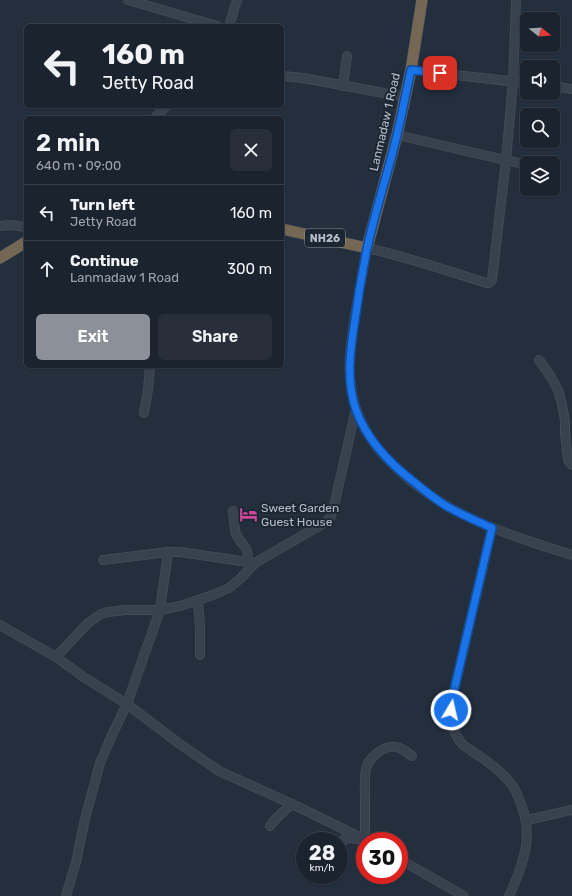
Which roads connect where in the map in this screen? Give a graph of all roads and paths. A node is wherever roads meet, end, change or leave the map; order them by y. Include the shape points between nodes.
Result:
1 (128, 0) edge
2 (237, 0) edge
3 (422, 0) edge
4 (516, 0) edge
5 (210, 24) edge
6 (231, 24) edge
7 (347, 56) dead end
8 (411, 70) junction
9 (284, 76) edge
10 (512, 81) junction
11 (520, 82) edge
12 (343, 86) junction
13 (560, 87) edge
14 (572, 89) edge
15 (406, 97) junction
16 (164, 108) edge
17 (157, 116) edge
18 (397, 135) junction
19 (506, 160) junction
20 (520, 163) edge
21 (0, 226) edge
22 (24, 228) edge
23 (284, 229) edge
24 (24, 243) edge
25 (367, 248) junction
26 (0, 258) edge
27 (539, 360) dead end
28 (150, 368) edge
29 (356, 409) junction
30 (144, 413) dead end
31 (572, 465) edge
32 (233, 511) dead end
33 (492, 528) junction
34 (168, 552) junction
35 (572, 555) edge
36 (103, 560) dead end
37 (251, 563) junction
38 (198, 601) junction
39 (160, 610) junction
40 (0, 624) edge
41 (200, 655) dead end
42 (56, 657) junction
43 (127, 704) junction
44 (412, 756) dead end
45 (292, 804) junction
46 (572, 810) edge
47 (526, 820) junction
48 (270, 826) dead end
49 (366, 832) edge
50 (356, 835) edge
51 (408, 864) edge
52 (66, 896) edge
53 (464, 896) edge
54 (509, 896) edge

1 - 5 street
2 - 6 street
3 - 8 highway, Lanmadaw 1 Road
4 - 10 street
7 - 12 street
8 - 10 street
8 - 15 highway, Lanmadaw 1 Road
9 - 12 street
10 - 11 street
10 - 19 street
12 - 15 street
13 - 14 street
15 - 18 highway, Lanmadaw 1 Road
16 - 17 street
18 - 19 street
18 - 25 highway, Lanmadaw 1 Road
19 - 20 street
19 - 25 street via 493,276 489,283
21 - 22 street
23 - 25 highway, NH26
24 - 26 highway
25 - 29 street via 350,356 350,377
27 - 31 street via 558,390 563,410 568,460
28 - 30 street
29 - 33 street via 365,430 397,469 435,498
29 - 37 street via 330,518
32 - 37 street via 239,540 246,549
33 - 35 street
33 - 47 street via 452,699 451,723 463,744 501,773 512,785 522,804
34 - 36 street
34 - 37 street
34 - 39 street
37 - 38 street via 241,578 229,588
38 - 39 street
38 - 41 street
39 - 42 street via 125,610 101,614 88,623
39 - 43 street
40 - 42 street
42 - 43 street
43 - 45 street via 218,771
43 - 52 street via 100,763
44 - 49 street via 398,747 392,747 386,748 372,758 365,778
45 - 48 street
45 - 50 street
46 - 47 street
47 - 54 street via 526,850
51 - 53 street

